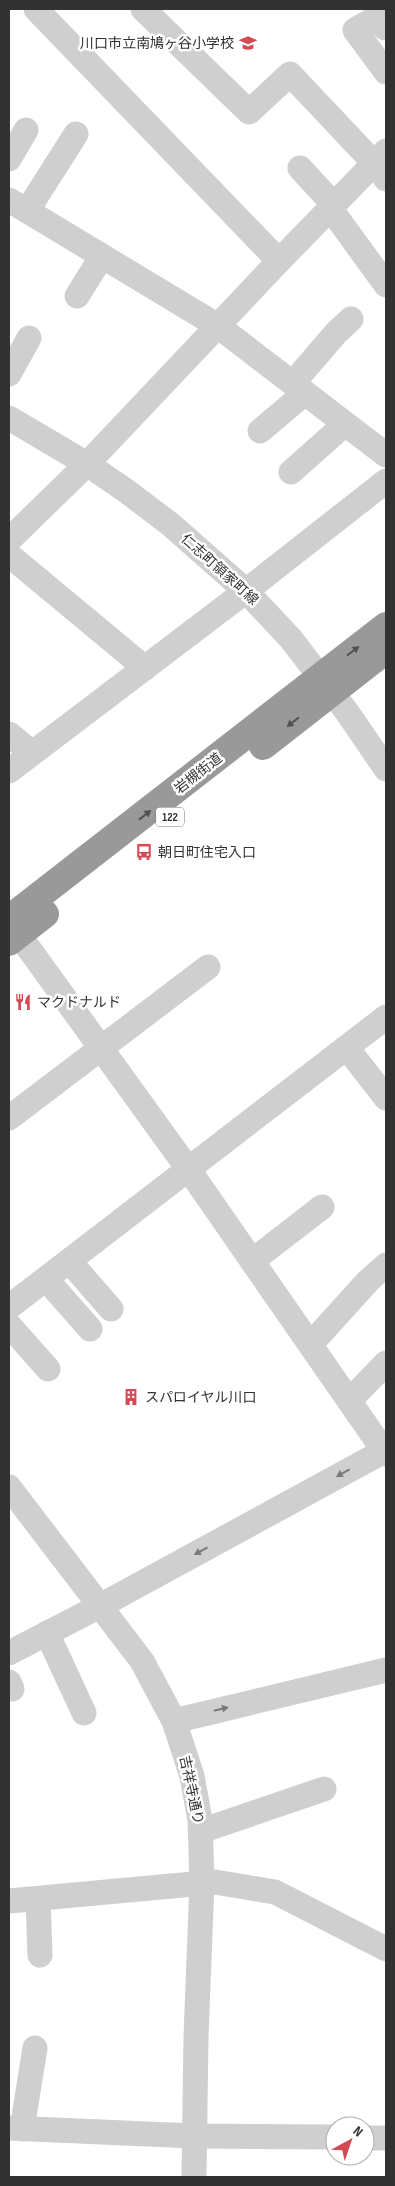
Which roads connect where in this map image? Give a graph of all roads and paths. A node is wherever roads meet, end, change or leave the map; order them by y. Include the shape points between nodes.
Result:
1 (36, 9) edge
2 (143, 9) edge
3 (386, 27) edge
4 (386, 72) edge
5 (26, 130) dead end
6 (76, 134) dead end
7 (9, 159) edge
8 (382, 165) edge
9 (300, 168) dead end
10 (18, 205) edge
11 (332, 206) junction
12 (102, 256) junction
13 (279, 260) junction
14 (386, 285) edge
15 (77, 296) dead end
16 (352, 319) dead end
17 (218, 326) junction
18 (29, 338) dead end
19 (9, 374) edge
20 (299, 388) junction
21 (9, 418) edge
22 (345, 424) junction
23 (260, 432) dead end
24 (386, 455) edge
25 (87, 464) junction
26 (291, 472) dead end
27 (386, 481) edge
28 (9, 540) edge
29 (9, 555) edge
30 (246, 591) junction
31 (386, 626) edge
32 (386, 650) edge
33 (144, 668) junction
34 (326, 684) junction
35 (9, 734) edge
36 (31, 752) junction
37 (386, 769) edge
38 (9, 771) edge
39 (11, 929) edge
40 (208, 967) dead end
41 (386, 1017) edge
42 (101, 1048) junction
43 (347, 1048) junction
44 (386, 1098) edge
45 (9, 1118) edge
46 (189, 1170) junction
47 (322, 1207) dead end
48 (252, 1261) junction
49 (70, 1262) junction
50 (386, 1265) edge
51 (46, 1279) junction
52 (9, 1307) edge
53 (111, 1309) dead end
54 (9, 1325) edge
55 (90, 1329) dead end
56 (311, 1344) junction
57 (386, 1363) edge
58 (48, 1369) dead end
59 (350, 1400) junction
60 (386, 1452) edge
61 (9, 1487) edge
62 (100, 1606) junction
63 (47, 1633) junction
64 (9, 1653) edge
65 (386, 1670) edge
66 (84, 1713) dead end
67 (174, 1720) junction
68 (324, 1789) dead end
69 (201, 1831) junction
70 (202, 1883) junction
71 (38, 1899) junction
72 (9, 1901) edge
73 (386, 1949) edge
74 (40, 1955) dead end
75 (35, 2048) dead end
76 (15, 2128) edge
77 (194, 2136) junction
78 (325, 2137) edge
79 (194, 2177) edge

1 - 13 street
2 - 8 street via 249,112 290,74
3 - 4 street via 378,16 355,30
5 - 7 street
6 - 10 street
8 - 11 street
9 - 11 street
10 - 12 street
11 - 13 street
11 - 14 street
12 - 15 street
12 - 17 street
13 - 17 street
16 - 20 street via 336,333
17 - 20 street
17 - 25 street
18 - 19 street
20 - 22 street
20 - 23 street
21 - 25 street, 仁志町領家町線
22 - 24 street
22 - 26 street
25 - 28 street
25 - 30 street, 仁志町領家町線 via 170,524
27 - 30 street
29 - 33 street
30 - 33 street
30 - 34 street, 仁志町領家町線 via 275,620
34 -> 31 highway, 岩槻街道 / 122
32 - 34 highway, 岩槻街道 / 122
33 - 36 street
34 - 37 street, 仁志町領家町線
34 - 39 highway, 岩槻街道 / 122
35 - 36 street
36 - 38 street
39 - 42 street
40 - 42 street
41 - 43 street
42 - 45 street
42 - 46 street
43 - 44 street
43 - 46 street
46 - 48 street
46 - 49 street
47 - 48 street
48 - 56 street
49 - 51 street
49 - 53 street
50 - 56 street
51 - 52 street
51 - 55 street
54 - 58 street
56 - 59 street
57 - 59 street
59 - 60 street
60 -> 62 street
61 - 62 street, 吉祥寺通り
62 - 63 street
62 - 67 street, 吉祥寺通り via 142,1661
63 - 64 street
63 - 66 street
67 -> 65 street
67 - 69 street, 吉祥寺通り via 192,1776
68 - 69 street
69 - 70 street, 吉祥寺通り
70 - 71 street
70 - 73 street via 215,1882 275,1892
70 - 77 street, 吉祥寺通り
71 - 72 street
71 - 74 street
75 - 76 street
76 - 77 street
77 - 78 street
77 - 79 street, 吉祥寺通り

